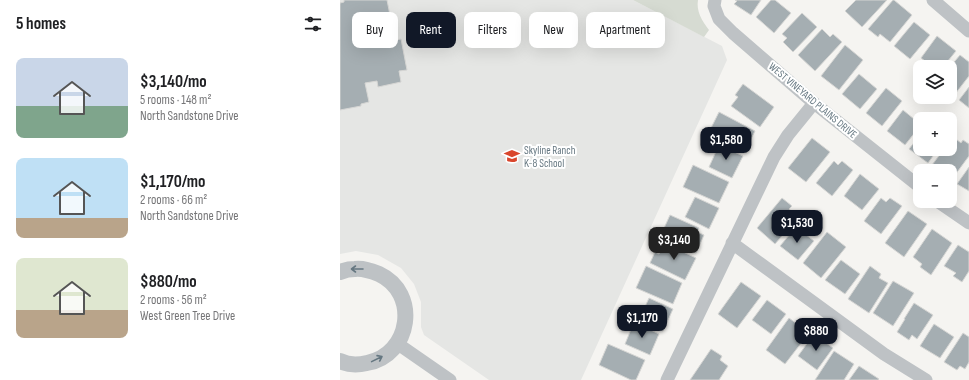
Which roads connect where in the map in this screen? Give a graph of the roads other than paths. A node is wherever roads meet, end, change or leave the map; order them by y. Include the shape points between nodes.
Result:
1 (933, 0) edge
2 (714, 3) edge
3 (969, 31) edge
4 (814, 103) junction
5 (913, 181) edge
6 (946, 208) edge
7 (969, 222) edge
8 (732, 243) junction
9 (340, 272) edge
10 (398, 344) junction
11 (340, 361) edge
12 (450, 380) edge
13 (667, 380) edge
14 (926, 380) edge

1 - 3 street
2 - 4 street, WEST VINEYARD PLAINS DRIVE via 719,19
4 - 5 street, WEST VINEYARD PLAINS DRIVE
4 - 8 street via 788,134 774,157
6 - 7 street
8 - 13 street
8 - 14 street via 884,354
10 -> 9 street via 404,330 406,315 403,300 395,287 384,276 370,270 355,268
11 -> 10 street via 358,365 374,362 387,355
10 - 12 street

